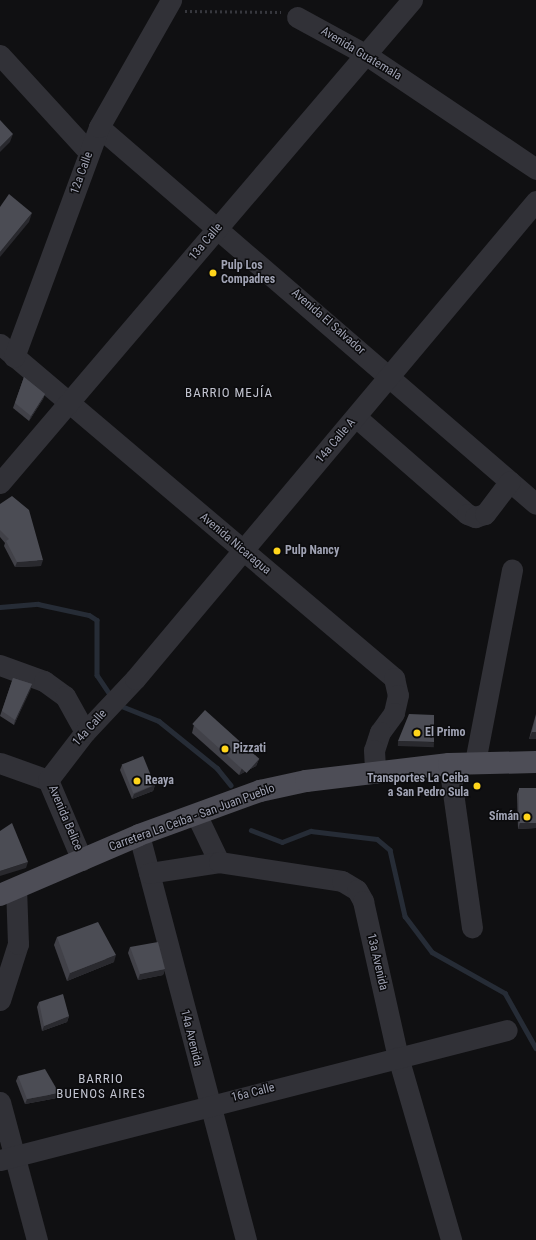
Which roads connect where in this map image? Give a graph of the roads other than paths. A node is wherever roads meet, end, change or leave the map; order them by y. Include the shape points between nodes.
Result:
1 (412, 0) edge
2 (167, 9) edge
3 (297, 17) road end
4 (365, 54) junction
5 (0, 55) edge
6 (99, 127) junction
7 (89, 152) junction
8 (536, 169) edge
9 (536, 201) edge
10 (218, 227) junction
11 (7, 350) edge
12 (390, 377) junction
13 (70, 405) junction
14 (356, 417) junction
15 (510, 481) junction
16 (0, 483) edge
17 (536, 504) edge
18 (242, 551) junction
19 (512, 570) dead end
20 (0, 665) edge
21 (135, 678) joint
22 (85, 732) junction
23 (475, 762) junction
24 (536, 762) edge
25 (0, 763) edge
26 (449, 764) junction
27 (375, 772) junction
28 (48, 780) junction
29 (196, 814) junction
30 (139, 835) junction
31 (82, 860) junction
32 (218, 862) junction
33 (148, 873) junction
34 (8, 892) edge
35 (472, 927) dead end
36 (9, 947) edge
37 (0, 1000) edge
38 (507, 1030) dead end
39 (398, 1057) junction
40 (0, 1102) edge
41 (208, 1105) junction
42 (7, 1158) edge
43 (37, 1240) edge
44 (246, 1240) edge
45 (451, 1240) edge

1 - 4 street, 13a Calle
2 - 6 street, 12a Calle
3 - 4 street, Avenida Guatemala
4 - 8 street, Avenida Guatemala
4 - 10 street, 13a Calle
5 - 7 street
6 - 7 street, 12a Calle
6 - 10 street, Avenida El Salvador
7 - 11 street, 12a Calle
9 - 12 street, 14a Calle A
10 - 12 street, Avenida El Salvador
10 - 13 street, 13a Calle
11 - 13 street, Avenida Nicaragua
12 - 14 street, 14a Calle A
12 - 15 street, Avenida El Salvador
13 - 16 street, 13a Calle
13 - 18 street, Avenida Nicaragua
14 - 15 street via 467,514 475,517 485,514
14 - 18 street, 14a Calle A
15 - 17 street, Avenida El Salvador
18 - 21 street, 14a Calle A
18 - 27 street, Avenida Nicaragua via 394,678 398,695 394,713 380,732 374,750
19 - 23 street
20 - 22 street via 44,681 65,696
21 - 22 street, 14a Calle
22 - 28 street, 14a Calle
23 - 24 main road, Carretera La Ceiba - San Juan Pueblo
23 - 26 main road, Carretera La Ceiba - San Juan Pueblo
25 - 28 street, Avenida Belice
26 - 27 main road, Carretera La Ceiba - San Juan Pueblo
26 - 35 street
27 - 29 main road, Carretera La Ceiba - San Juan Pueblo via 306,780 260,791
28 - 31 street, Avenida Belice
29 - 30 main road, Carretera La Ceiba - San Juan Pueblo
29 - 32 street
30 - 31 main road, Carretera La Ceiba - San Juan Pueblo
30 - 33 street, 14a Avenida
31 - 34 main road, Carretera La Ceiba - San Juan Pueblo
32 - 33 street, 13a Avenida
32 - 39 street, 13a Avenida via 342,881 357,890 363,901
33 - 41 street, 14a Avenida
34 - 36 street
36 - 37 street
38 - 39 street, 16a Calle
39 - 41 street, 16a Calle
39 - 45 street, 13a Avenida
40 - 42 street
41 - 42 street, 16a Calle
41 - 44 street, 14a Avenida
42 - 43 street

